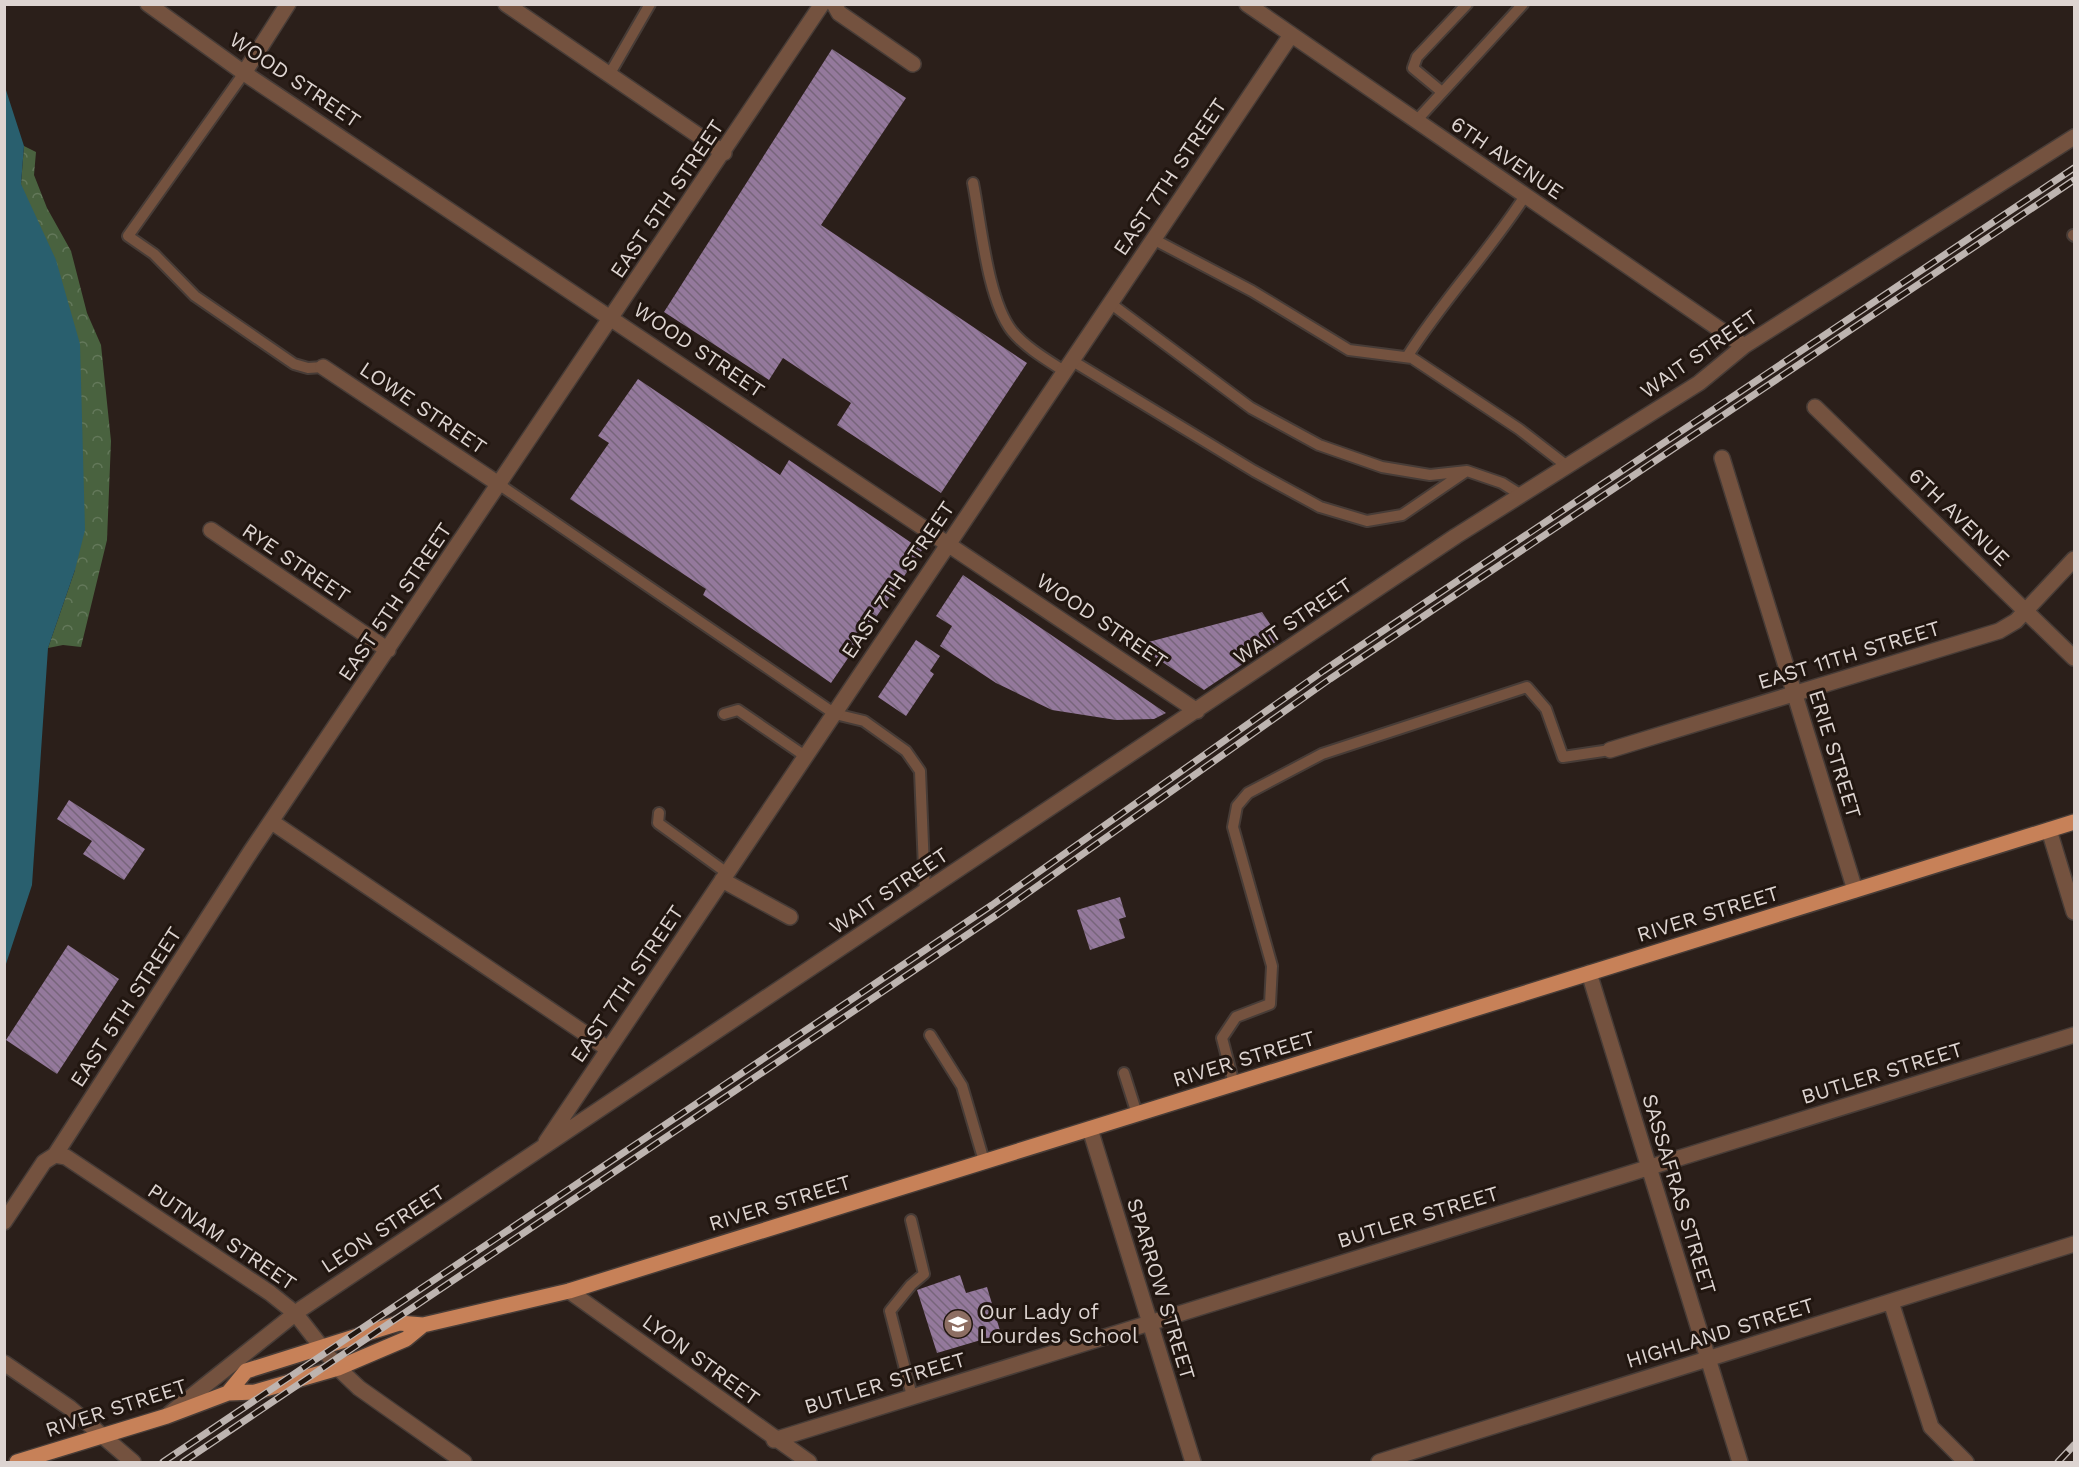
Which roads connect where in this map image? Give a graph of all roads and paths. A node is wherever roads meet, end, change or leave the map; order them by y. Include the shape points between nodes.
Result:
1 (147, 4) edge
2 (288, 4) edge
3 (506, 4) edge
4 (650, 4) edge
5 (822, 4) edge
6 (834, 4) edge
7 (1246, 4) edge
8 (1467, 4) edge
9 (1523, 4) edge
10 (1291, 35) junction
11 (913, 64) dead end
12 (244, 73) junction
13 (609, 75) junction
14 (1442, 92) junction
15 (1416, 121) junction
16 (2074, 137) edge
17 (724, 153) junction
18 (973, 183) dead end
19 (1526, 196) junction
20 (1153, 239) junction
21 (1110, 303) junction
22 (612, 318) junction
23 (1744, 346) junction
24 (1407, 357) junction
25 (1068, 366) junction
26 (323, 367) joint
27 (1815, 407) dead end
28 (1722, 458) dead end
29 (1567, 466) junction
30 (1467, 471) junction
31 (500, 485) junction
32 (1521, 495) junction
33 (211, 530) dead end
34 (948, 543) junction
35 (2074, 559) edge
36 (2026, 610) junction
37 (388, 650) junction
38 (2074, 658) edge
39 (1794, 693) junction
40 (1197, 711) junction
41 (724, 714) dead end
42 (835, 714) junction
43 (1611, 750) joint
44 (805, 756) junction
45 (659, 813) dead end
46 (272, 822) junction
47 (2074, 822) edge
48 (2049, 830) junction
49 (724, 876) junction
50 (1856, 890) junction
51 (925, 893) junction
52 (2074, 912) edge
53 (790, 917) dead end
54 (1589, 973) junction
55 (930, 1035) dead end
56 (2074, 1035) edge
57 (608, 1049) junction
58 (1124, 1073) dead end
59 (1234, 1084) junction
60 (1137, 1114) junction
61 (1090, 1129) junction
62 (541, 1149) junction
63 (54, 1155) junction
64 (984, 1161) junction
65 (1648, 1168) junction
66 (911, 1220) dead end
67 (4, 1222) edge
68 (2074, 1244) edge
69 (569, 1291) junction
70 (1891, 1302) junction
71 (295, 1313) junction
72 (1150, 1323) junction
73 (423, 1325) junction
74 (323, 1346) junction
75 (1708, 1359) junction
76 (4, 1363) edge
77 (338, 1368) junction
78 (228, 1393) junction
79 (912, 1396) junction
80 (167, 1416) junction
81 (102, 1436) junction
82 (774, 1440) junction
83 (17, 1462) edge
84 (133, 1462) edge
85 (464, 1462) edge
86 (809, 1462) edge
87 (1193, 1462) edge
88 (1378, 1462) edge
89 (1740, 1462) edge
90 (1966, 1462) edge

1 - 12 street, WOOD STREET
2 - 12 street
3 - 13 street
4 - 13 lane
5 - 17 street, EAST 5TH STREET
6 - 11 street via 839,13
7 - 10 street, 6TH AVENUE
8 - 14 lane via 1417,57 1413,68
9 - 14 lane
10 - 15 street, 6TH AVENUE
10 - 20 street, EAST 7TH STREET
12 - 22 street, WOOD STREET
12 - 26 lane via 128,236 154,254 195,296 294,364
13 - 17 street
14 - 15 lane
15 - 19 street, 6TH AVENUE
16 - 23 street, WAIT STREET
17 - 22 street, EAST 5TH STREET
18 - 25 lane via 996,302 1012,331
19 - 23 street, 6TH AVENUE
19 - 24 lane
20 - 21 street, EAST 7TH STREET
20 - 24 lane via 1252,291 1349,350
21 - 25 street, EAST 7TH STREET
21 - 30 lane via 1251,408 1319,445 1420,474
22 - 31 street, EAST 5TH STREET
22 - 34 street, WOOD STREET
23 - 29 street, WAIT STREET via 1699,383
24 - 29 lane via 1493,411
25 - 30 lane via 1310,502 1367,521 1402,515
25 - 34 street, EAST 7TH STREET
26 - 31 street, LOWE STREET
27 - 36 street, 6TH AVENUE
28 - 39 street, ERIE STREET
29 - 32 street, WAIT STREET
30 - 32 lane via 1502,483
31 - 37 street, EAST 5TH STREET
31 - 42 lane
32 - 40 street, WAIT STREET
33 - 37 street, RYE STREET
34 - 40 street, WOOD STREET
34 - 42 street, EAST 7TH STREET
35 - 36 street, EAST 11TH STREET
36 - 38 street, 6TH AVENUE
36 - 39 street, EAST 11TH STREET via 1999,631
37 - 46 street, EAST 5TH STREET
39 - 43 street, EAST 11TH STREET
39 - 50 street, ERIE STREET
40 - 51 street, WAIT STREET
41 - 44 lane via 738,710
42 - 44 street, EAST 7TH STREET
42 - 51 lane via 864,721 906,751 920,771
43 - 59 lane via 1563,757 1546,709 1527,687 1322,754 1248,794 1237,806 1233,827 1272,966 1270,1004 1236,1017 1222,1038
44 - 49 street, EAST 7TH STREET
45 - 49 lane via 658,823
46 - 57 street
46 - 63 street, EAST 5TH STREET
47 - 48 main road, RIVER STREET
48 - 50 main road, RIVER STREET
48 - 52 street
49 - 53 street
49 - 57 street, EAST 7TH STREET
50 - 54 main road, RIVER STREET
51 - 62 street, WAIT STREET
54 - 59 main road, RIVER STREET
54 - 65 street, SASSAFRAS STREET
55 - 64 lane via 962,1086
56 - 65 street, BUTLER STREET
57 - 62 street, EAST 7TH STREET
58 - 60 lane
59 - 60 main road, RIVER STREET
60 - 61 main road, RIVER STREET
61 - 64 main road, RIVER STREET
61 - 72 street, SPARROW STREET
62 - 71 street, LEON STREET
63 - 67 street, EAST 5TH STREET via 44,1162
63 - 71 street, PUTNAM STREET via 66,1157
64 - 69 main road, RIVER STREET
65 - 72 street, BUTLER STREET
65 - 75 street, SASSAFRAS STREET
66 - 79 lane via 924,1274 890,1311
68 - 70 street, HIGHLAND STREET
69 - 73 main road, RIVER STREET
69 - 82 street, LYON STREET
70 - 75 street, HIGHLAND STREET
70 - 90 street via 1931,1427
71 - 74 street, PUTNAM STREET
71 - 80 street, LEON STREET
72 - 79 street, BUTLER STREET
72 - 87 street, SPARROW STREET
73 - 74 main road, RIVER STREET via 399,1323
73 - 77 main road, RIVER STREET via 406,1339
74 - 77 street, PUTNAM STREET
74 - 78 main road, RIVER STREET via 246,1371
75 - 88 street, HIGHLAND STREET
75 - 89 street, SASSAFRAS STREET
76 - 81 street via 70,1408
77 - 78 main road, RIVER STREET via 255,1392
77 - 85 street, PUTNAM STREET via 359,1388
78 - 80 main road, RIVER STREET
79 - 82 street, BUTLER STREET
80 - 81 main road, RIVER STREET
81 - 83 main road, RIVER STREET
81 - 84 street
82 - 86 street, LYON STREET

